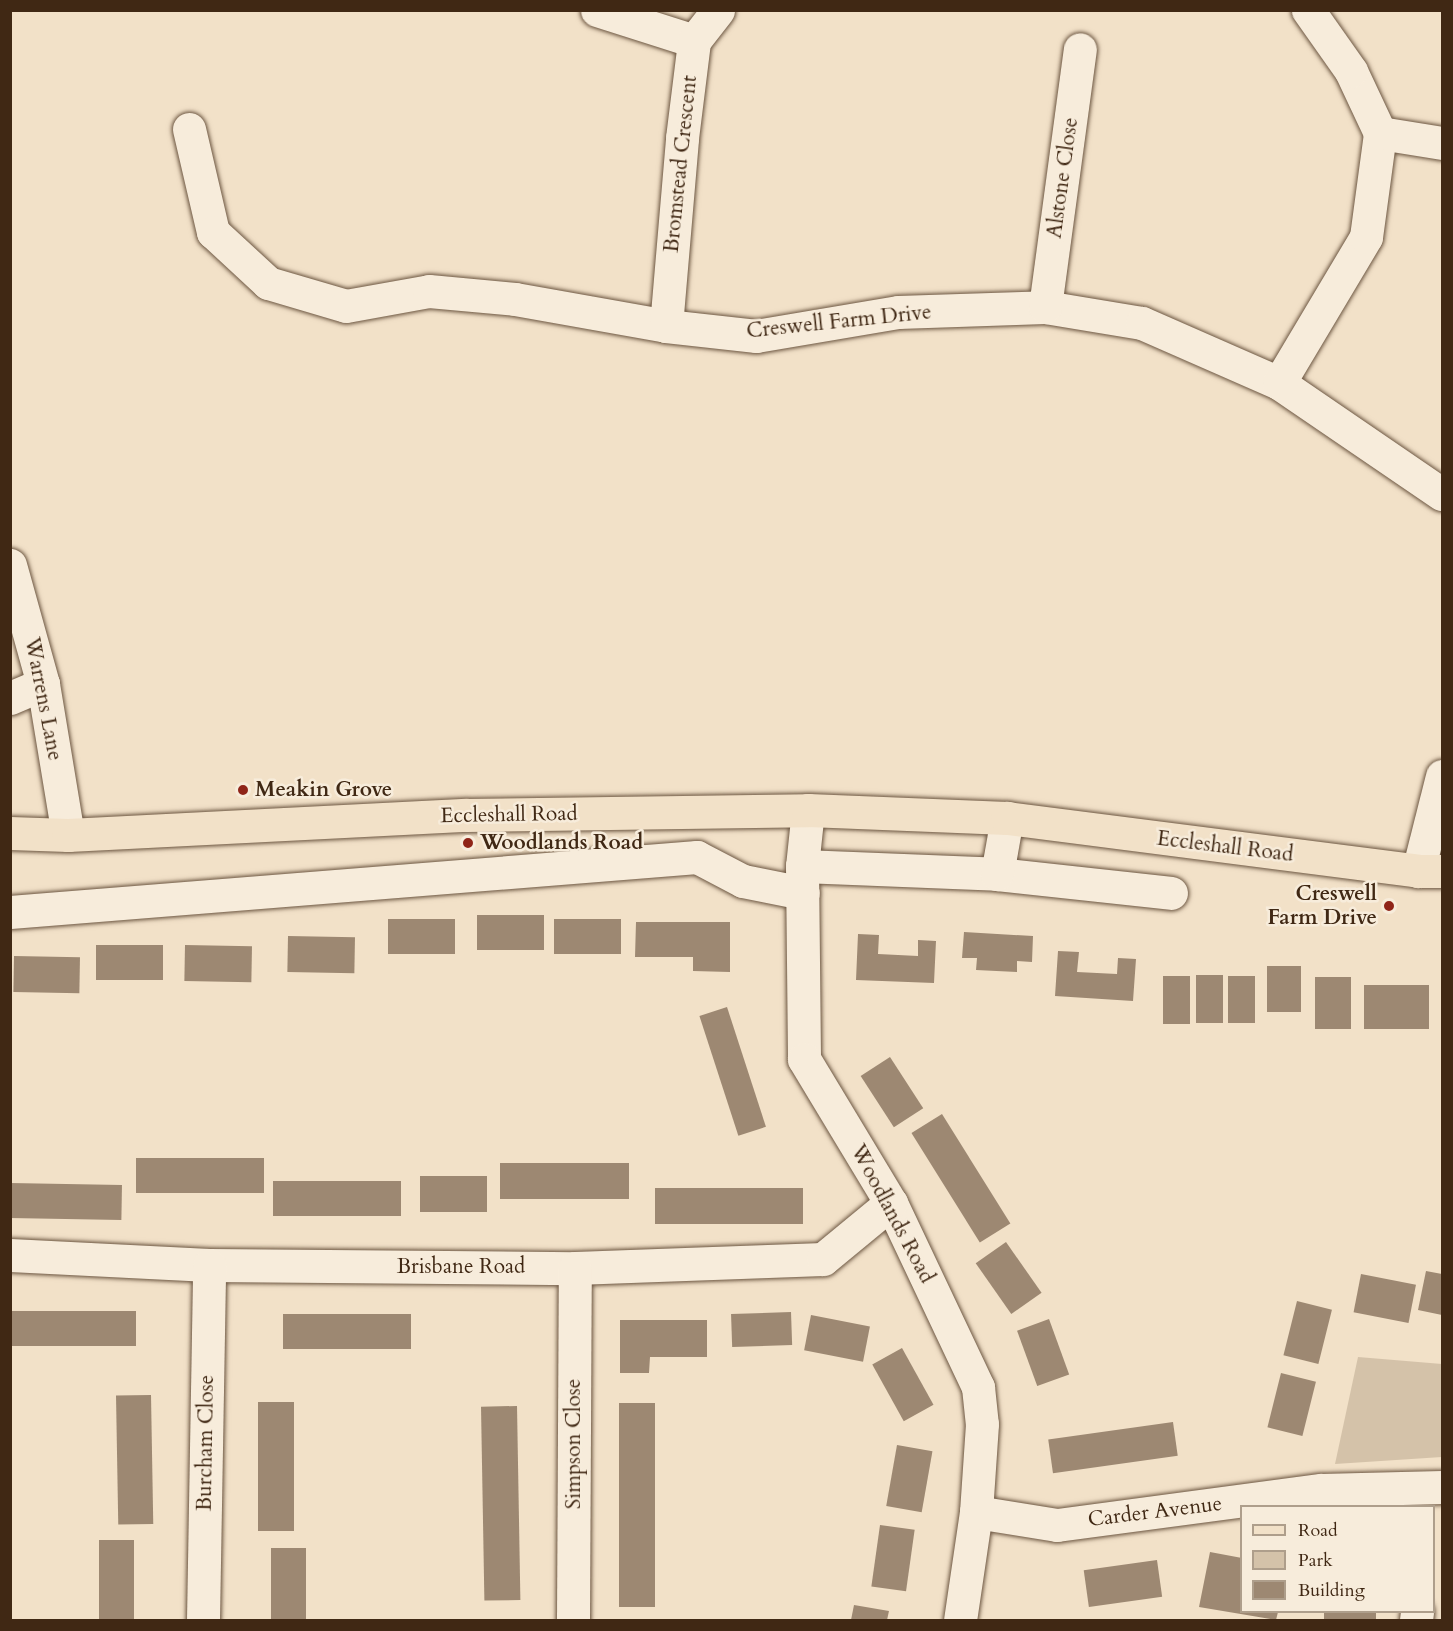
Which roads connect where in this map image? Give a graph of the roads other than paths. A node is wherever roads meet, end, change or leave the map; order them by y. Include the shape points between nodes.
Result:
1 (597, 10) edge
2 (718, 10) edge
3 (1308, 10) edge
4 (694, 41) junction
5 (1080, 49) dead end
6 (189, 129) dead end
7 (1380, 133) junction
8 (1443, 143) edge
9 (1046, 307) junction
10 (666, 326) junction
11 (1279, 383) junction
12 (1443, 494) edge
13 (10, 565) edge
14 (44, 684) junction
15 (10, 698) edge
16 (1443, 776) edge
17 (808, 810) junction
18 (1007, 818) junction
19 (10, 833) edge
20 (68, 835) junction
21 (1430, 871) edge
22 (997, 874) junction
23 (803, 880) junction
24 (1171, 893) dead end
25 (10, 912) edge
26 (891, 1203) junction
27 (10, 1255) edge
28 (208, 1265) junction
29 (575, 1268) junction
30 (1436, 1494) edge
31 (976, 1512) junction
32 (202, 1620) edge
33 (573, 1620) edge
34 (960, 1620) edge

1 - 4 street
2 - 4 street
3 - 7 street via 1351,71
4 - 10 street, Bromstead Crescent
5 - 9 street, Alstone Close
6 - 10 street, Creswell Farm Drive via 213,232 268,283 346,306 429,291 515,299
7 - 8 street
7 - 11 street via 1366,237
9 - 10 street, Creswell Farm Drive via 898,312 756,336
9 - 11 street, Creswell Farm Drive via 1142,324
11 - 12 street, Creswell Farm Drive
13 - 14 street, Warrens Lane
14 - 15 street
14 - 20 street, Warrens Lane
16 - 21 street
17 - 18 main road, Eccleshall Road
17 - 20 main road, Eccleshall Road via 466,815
17 - 23 street, Woodlands Road
18 - 21 main road, Eccleshall Road
18 - 22 street
19 - 20 main road, Eccleshall Road
22 - 23 street
22 - 24 street
23 - 25 street via 743,881 697,857
23 - 26 street, Woodlands Road via 804,1059
26 - 29 street, Brisbane Road via 823,1259
26 - 31 street, Woodlands Road via 978,1387 982,1424
27 - 28 street, Brisbane Road
28 - 29 street, Brisbane Road
28 - 32 street, Burcham Close
29 - 33 street, Simpson Close
30 - 31 street, Carder Avenue via 1321,1490 1057,1525
31 - 34 street, Woodlands Road

